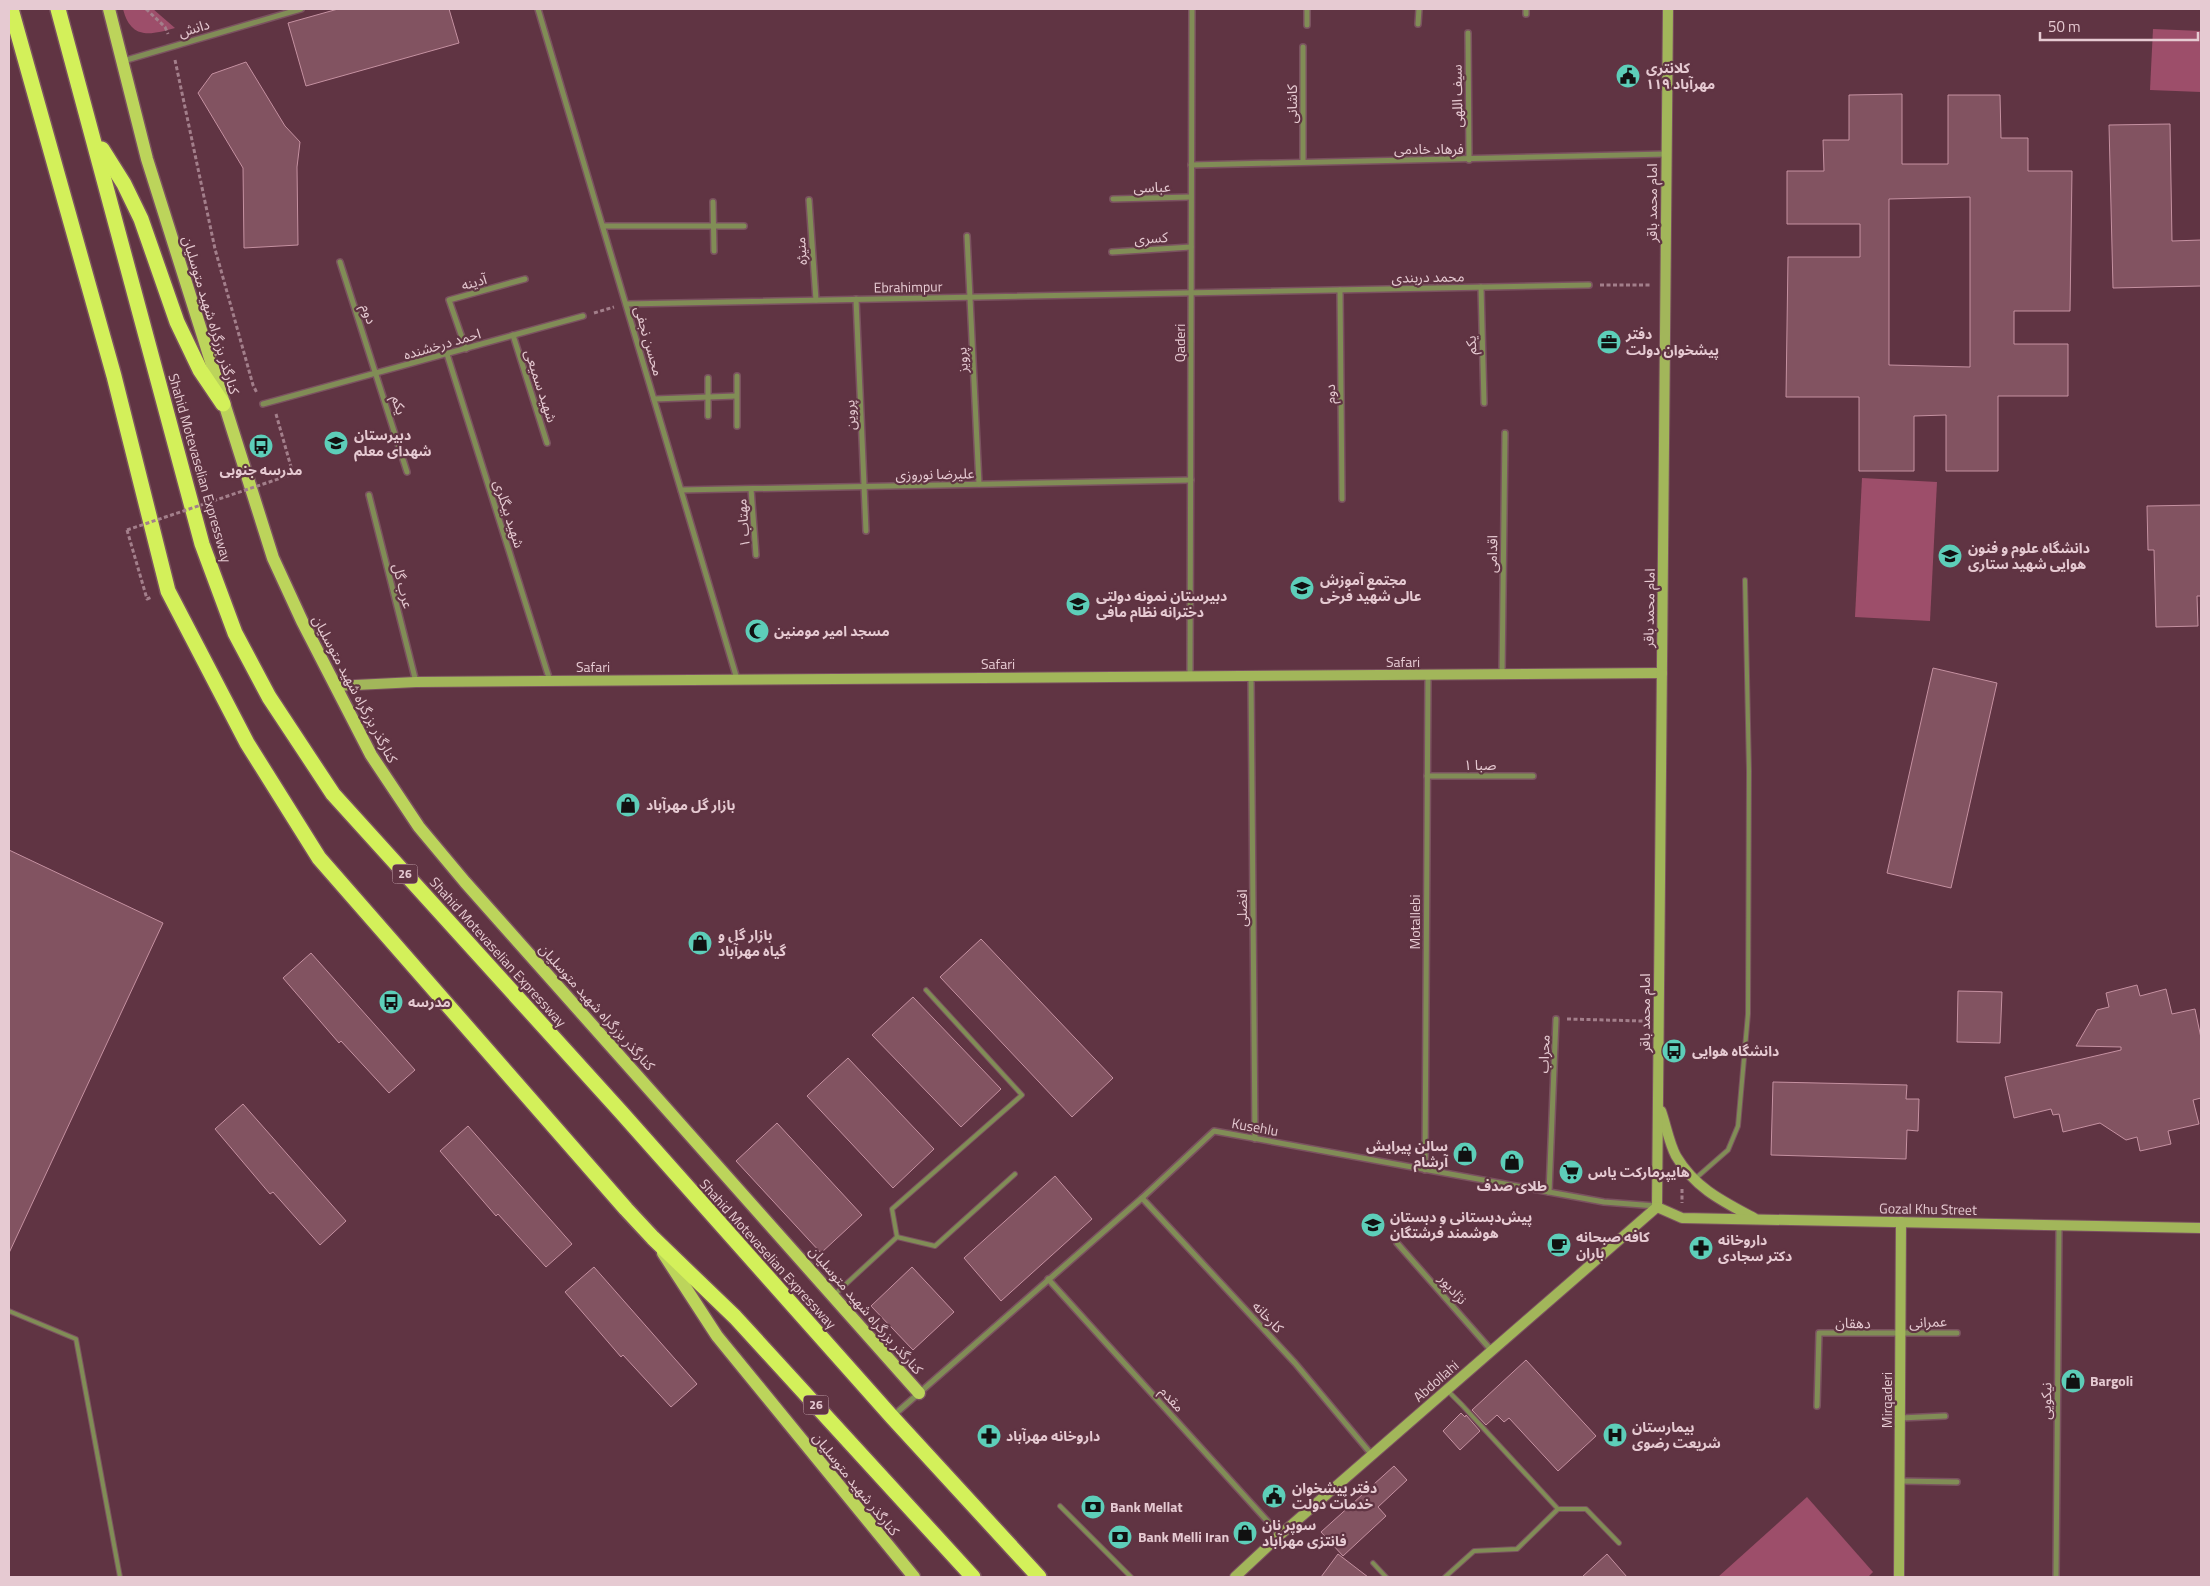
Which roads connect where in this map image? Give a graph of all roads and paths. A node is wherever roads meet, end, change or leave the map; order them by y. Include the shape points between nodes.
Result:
1 (11, 9) edge
2 (58, 9) edge
3 (109, 9) edge
4 (146, 9) edge
5 (301, 9) edge
6 (538, 9) edge
7 (1192, 9) edge
8 (1307, 9) edge
9 (1418, 9) edge
10 (1668, 9) edge
11 (1418, 24) dead end
12 (1307, 25) dead end
13 (165, 27) dead end
14 (1468, 33) dead end
15 (1303, 47) dead end
16 (123, 61) junction
17 (177, 66) dead end
18 (93, 136) junction
19 (1666, 154) junction
20 (1469, 160) junction
21 (1303, 161) junction
22 (1191, 165) junction
23 (1191, 197) junction
24 (1112, 199) dead end
25 (809, 200) dead end
26 (713, 202) dead end
27 (603, 226) junction
28 (713, 226) junction
29 (744, 226) dead end
30 (967, 236) dead end
31 (1191, 247) junction
32 (714, 251) dead end
33 (1112, 252) dead end
34 (340, 262) dead end
35 (525, 279) dead end
36 (1589, 285) joint
37 (1665, 285) junction
38 (1481, 287) junction
39 (1340, 290) junction
40 (1191, 293) junction
41 (970, 297) junction
42 (856, 299) junction
43 (816, 300) junction
44 (626, 304) junction
45 (583, 316) joint
46 (513, 336) junction
47 (466, 349) junction
48 (447, 354) junction
49 (377, 374) junction
50 (737, 376) dead end
51 (708, 378) dead end
52 (736, 396) junction
53 (707, 397) junction
54 (654, 399) junction
55 (1484, 403) dead end
56 (223, 404) junction
57 (263, 404) joint
58 (278, 416) dead end
59 (708, 416) dead end
60 (737, 426) dead end
61 (1505, 433) dead end
62 (547, 443) dead end
63 (408, 472) dead end
64 (1191, 480) junction
65 (979, 484) junction
66 (864, 486) junction
67 (751, 489) junction
68 (681, 490) junction
69 (369, 495) dead end
70 (1342, 499) dead end
71 (866, 531) dead end
72 (756, 555) dead end
73 (1745, 580) dead end
74 (147, 599) dead end
75 (1662, 673) junction
76 (1428, 675) junction
77 (1502, 675) junction
78 (1251, 676) junction
79 (1190, 677) junction
80 (737, 680) junction
81 (550, 681) junction
82 (416, 682) junction
83 (335, 686) junction
84 (1427, 776) junction
85 (1533, 776) dead end
86 (926, 990) dead end
87 (1556, 1019) joint
88 (1659, 1022) junction
89 (1658, 1103) junction
90 (1255, 1139) junction
91 (1425, 1170) junction
92 (1015, 1174) dead end
93 (1658, 1179) junction
94 (1694, 1180) junction
95 (1549, 1192) junction
96 (1142, 1198) junction
97 (1657, 1206) junction
98 (1682, 1218) junction
99 (1757, 1220) junction
100 (1901, 1222) junction
101 (2059, 1225) junction
102 (2201, 1228) edge
103 (897, 1237) junction
104 (653, 1238) junction
105 (1397, 1243) dead end
106 (1048, 1279) junction
107 (834, 1295) junction
108 (9, 1311) edge
109 (1957, 1333) dead end
110 (1901, 1334) junction
111 (1492, 1351) junction
112 (1447, 1390) junction
113 (919, 1393) junction
114 (1817, 1406) dead end
115 (1945, 1416) dead end
116 (892, 1417) junction
117 (1900, 1418) junction
118 (1373, 1456) junction
119 (1900, 1481) junction
120 (1957, 1482) dead end
121 (1060, 1506) dead end
122 (1558, 1509) junction
123 (1280, 1535) junction
124 (1618, 1543) dead end
125 (1373, 1563) dead end
126 (911, 1575) edge
127 (120, 1577) edge
128 (973, 1577) edge
129 (1039, 1577) edge
130 (1131, 1577) edge
131 (1235, 1577) edge
132 (1386, 1577) edge
133 (1445, 1577) edge
134 (1899, 1577) edge
135 (2056, 1577) edge

1 - 104 highway, 26 via 114,376 168,591 247,743 319,858
2 - 18 highway, Shahid Motevaselian Expressway / 26
3 - 16 main road, کنارگذر بزرگراه شهید متوسلیان
4 - 13 path
5 - 16 street, دانش
6 - 27 street, محسن نجفی
7 - 22 street, Qaderi
8 - 12 street
9 - 11 street
10 - 19 street, امام محمد باقر
14 - 20 street, سیف اللهی
15 - 21 street, کاشانی
16 - 56 main road, کنارگذر بزرگراه شهید متوسلیان via 147,159
17 - 57 path via 215,249 253,385
18 - 56 highway via 128,192 141,219 177,322 200,370
18 - 116 highway, Shahid Motevaselian Expressway / 26 via 202,544 235,633 269,697 333,794
19 - 20 street, فرهاد خادمی
19 - 37 street, امام محمد باقر
20 - 21 street, فرهاد خادمی
21 - 22 street, فرهاد خادمی
22 - 23 street, Qaderi
23 - 24 street, عباسی
23 - 31 street, Qaderi
25 - 43 street, منیژه
26 - 28 street
27 - 28 street
27 - 44 street, محسن نجفی
28 - 29 street
28 - 32 street
30 - 41 street, پرویز
31 - 33 street, کسری
31 - 40 street, Qaderi
34 - 49 street, دوم
35 - 47 street, آدینه via 449,300
36 - 37 path
36 - 38 street, محمد دربندی
37 - 75 street, امام محمد باقر
38 - 39 street, محمد دربندی
38 - 55 street, یکم
39 - 40 street, محمد دربندی
39 - 70 street, دوم
40 - 41 street, Ebrahimpur
40 - 64 street, Qaderi
41 - 42 street, Ebrahimpur
41 - 65 street, پرویز
42 - 43 street, Ebrahimpur
42 - 66 street, پروین
43 - 44 street, Ebrahimpur
44 - 45 path
44 - 54 street, محسن نجفی
45 - 46 street, احمد درخشنده
46 - 47 street, احمد درخشنده
46 - 62 street, شهید سمیعی
47 - 48 street, احمد درخشنده
48 - 49 street, احمد درخشنده
48 - 81 street, شهید بیگلری
49 - 57 street, احمد درخشنده
49 - 63 street, یکم
50 - 52 street
51 - 53 street
52 - 53 street
52 - 60 street
53 - 54 street
53 - 59 street
54 - 68 street, محسن نجفی
56 - 83 main road, کنارگذر بزرگراه شهید متوسلیان via 273,558
58 - 74 path, bridge via 293,474 127,530
61 - 77 street, اقدامی
64 - 65 street, علیرضا نوروزی
64 - 79 street, Qaderi
65 - 66 street, علیرضا نوروزی
66 - 67 street, علیرضا نوروزی
66 - 71 street, پروین
67 - 68 street, علیرضا نوروزی
67 - 72 street, مهتاب ۱
68 - 80 street, محسن نجفی
69 - 82 street, عرب گل
73 - 94 lane via 1749,771 1748,1014 1738,1126 1728,1150
75 - 77 street, Safari
75 - 88 street, امام محمد باقر
76 - 77 street, Safari
76 - 78 street, Safari
76 - 84 street, Motallebi
78 - 79 street, Safari
78 - 90 street, افضلی
79 - 80 street, Safari
80 - 81 street, Safari
81 - 82 street, Safari
82 - 83 street, Safari
83 - 107 main road, کنارگذر بزرگراه شهید متوسلیان via 371,755 419,827 464,882
84 - 85 street, صبا ۱
84 - 91 street, Motallebi
86 - 103 lane via 1022,1095 892,1209
87 - 88 path, محراب
87 - 95 street, محراب
88 - 89 street, امام محمد باقر
89 - 93 street, امام محمد باقر
89 - 94 street via 1676,1155
90 - 91 street, Kusehlu
90 - 96 street, Kusehlu via 1214,1131
91 - 95 street, Kusehlu
92 - 103 lane via 935,1246
93 - 97 street, امام محمد باقر
93 - 98 path via 1682,1185
94 - 99 street via 1713,1197
95 - 97 street, Kusehlu via 1604,1202
96 - 106 street, Kusehlu
96 - 118 street, کارخانه via 1295,1363
97 - 98 street, Gozal Khu Street
97 - 111 street, Abdollahi
98 - 99 street, Gozal Khu Street
99 - 100 street, Gozal Khu Street
100 - 101 street, Gozal Khu Street
100 - 110 street, Mirqaderi
101 - 102 street, Gozal Khu Street
101 - 135 street, نیکویی
103 - 107 lane
104 - 126 main road, کنارگذر شهید متوسلیان via 717,1336
104 - 128 highway, 26 via 735,1317
105 - 111 street, نژادپور
106 - 113 street, Kusehlu
106 - 123 street, مقدم
107 - 113 main road, کنارگذر بزرگراه شهید متوسلیان
108 - 127 lane via 76,1339
109 - 110 street, عمرانی
110 - 114 street, دهقان via 1819,1333
110 - 117 street, Mirqaderi
111 - 112 street, Abdollahi
112 - 118 street, Abdollahi
112 - 122 lane
113 - 116 street, Kusehlu
115 - 117 street
116 - 129 highway, Shahid Motevaselian Expressway / 26
117 - 119 street, Mirqaderi
118 - 123 street, Abdollahi
119 - 120 street
119 - 134 street, Mirqaderi
121 - 130 lane
122 - 124 lane via 1586,1509
122 - 133 lane via 1517,1549 1474,1551
123 - 131 street, Abdollahi
125 - 132 lane

